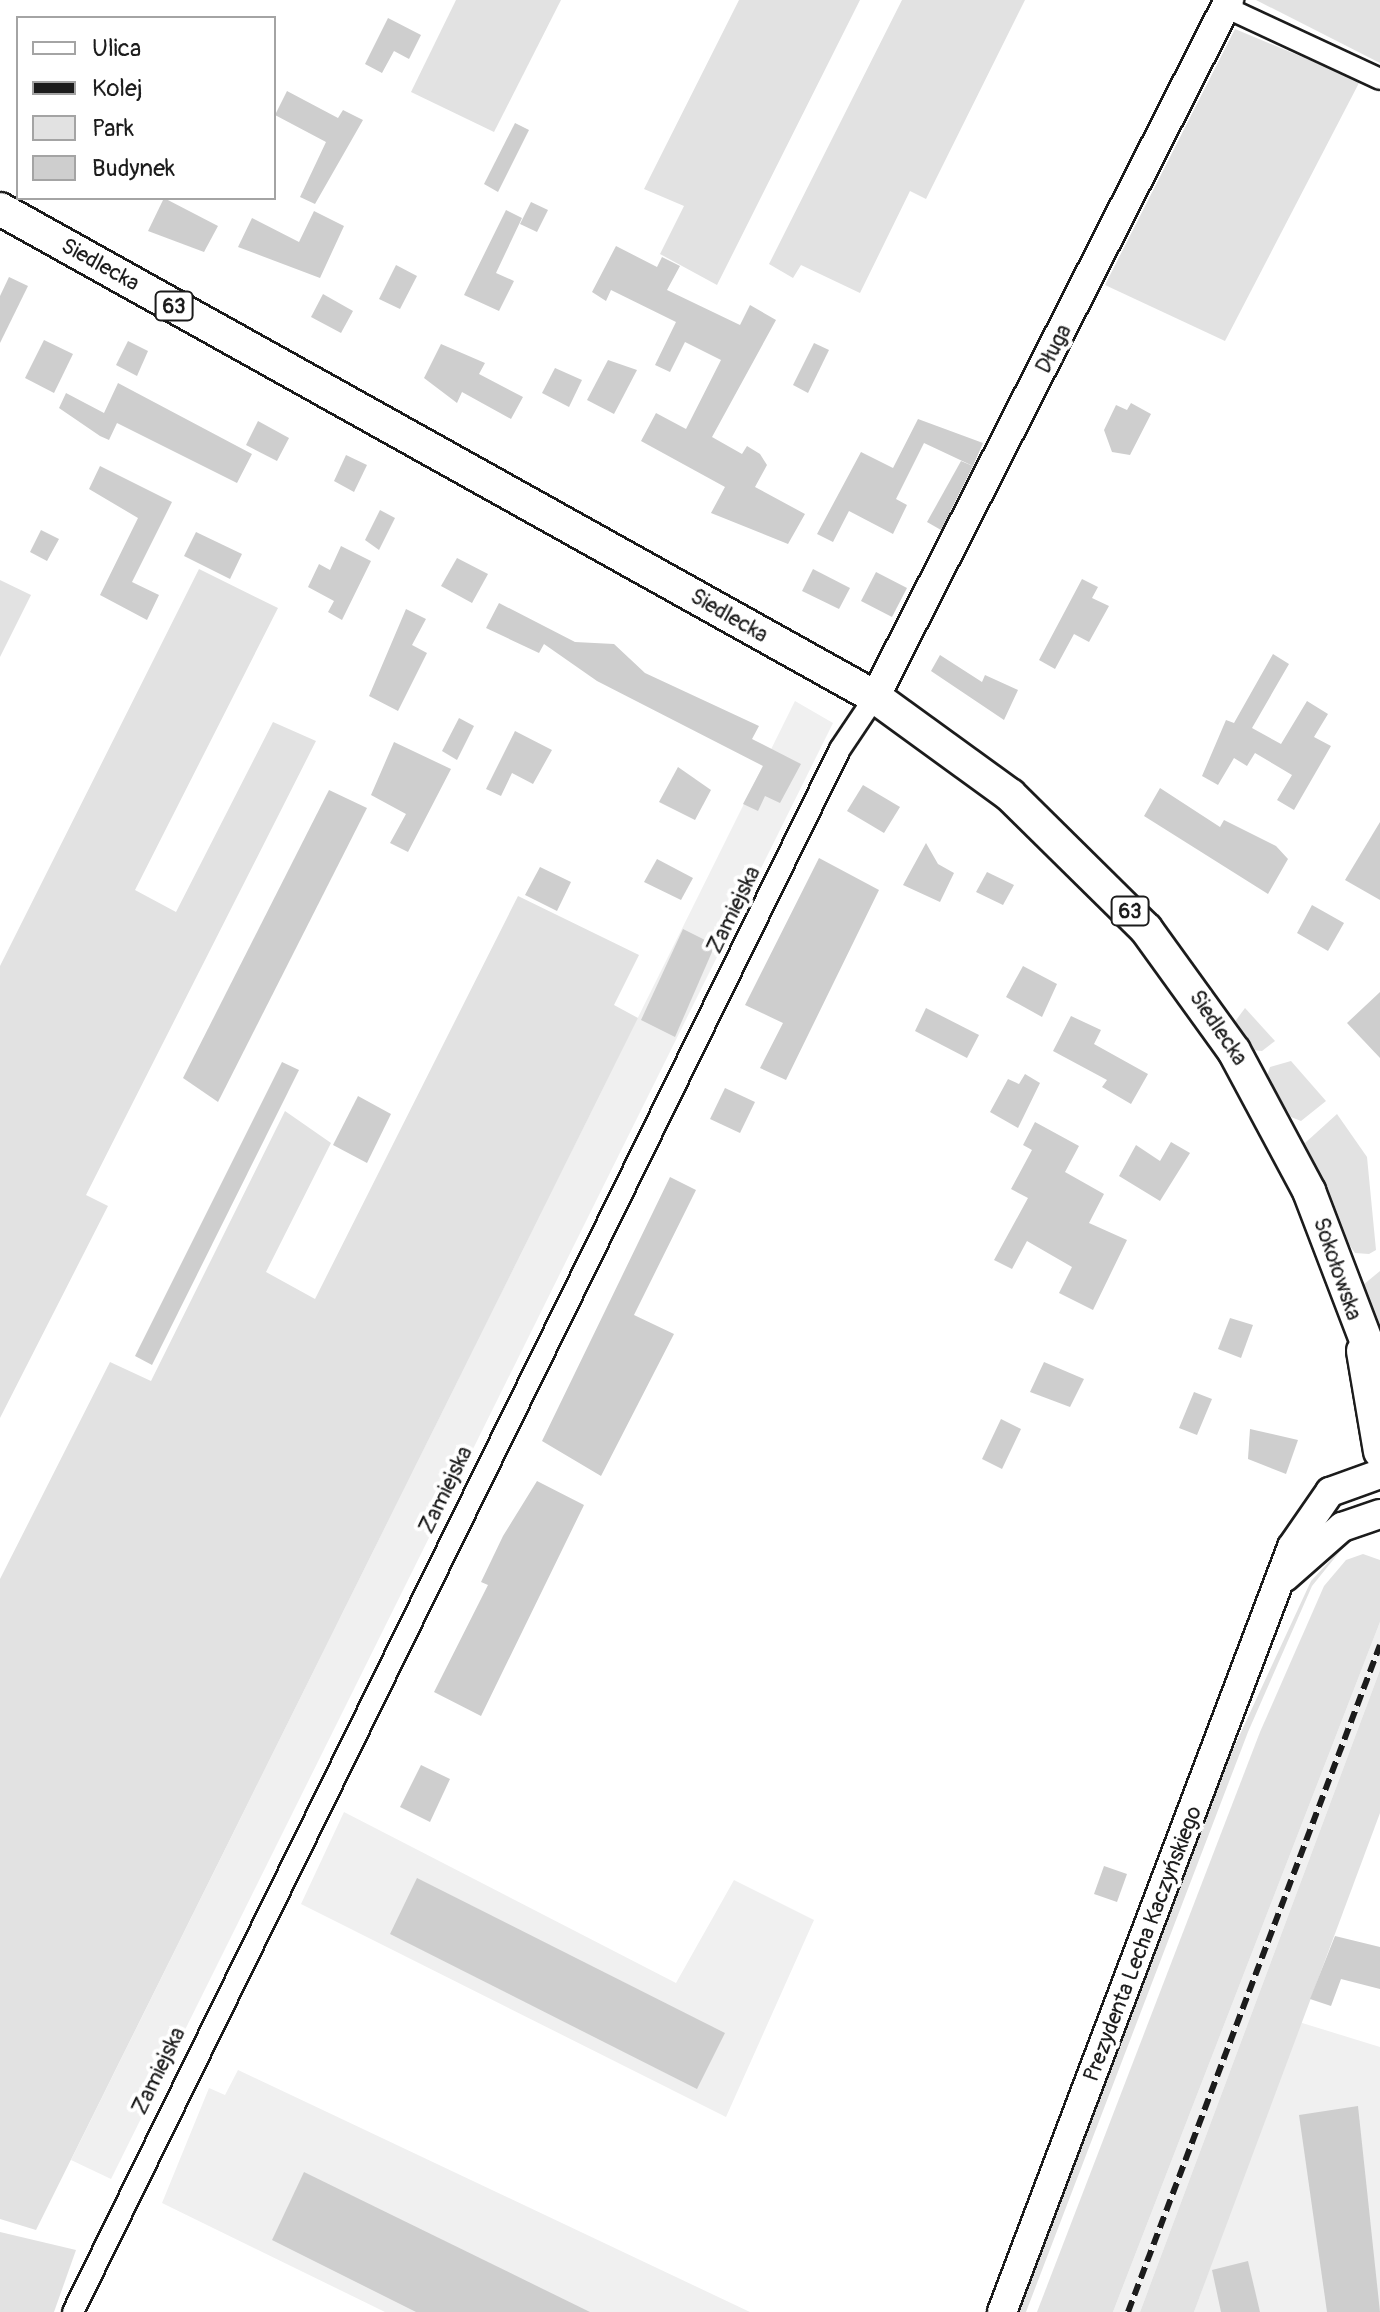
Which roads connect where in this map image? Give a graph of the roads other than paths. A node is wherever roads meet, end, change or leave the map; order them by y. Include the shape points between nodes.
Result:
1 (1227, 4) edge
2 (1380, 79) edge
3 (0, 209) edge
4 (875, 697) junction
5 (1309, 1191) joint
6 (1363, 1347) junction
7 (1380, 1377) edge
8 (1380, 1452) edge
9 (1380, 1474) edge
10 (1380, 1514) edge
11 (1285, 1577) junction
12 (73, 2312) edge
13 (1002, 2312) edge

1 - 2 street
1 - 4 main road, Długa
3 - 4 main road, Siedlecka / 63
4 - 5 main road, Siedlecka / 63 via 1010,795 1146,929 1234,1051
4 - 12 street, Zamiejska via 812,806
5 - 6 main road, Sokołowska / 63
6 - 7 main road, Sokołowska / 63
6 - 8 main road, Sokołowska / 63
9 - 11 main road, Prezydenta Lecha Kaczyńskiego via 1339,1486 1322,1501 1298,1534
10 - 11 main road, Prezydenta Lecha Kaczyńskiego via 1342,1527
11 - 13 main road, Prezydenta Lecha Kaczyńskiego

